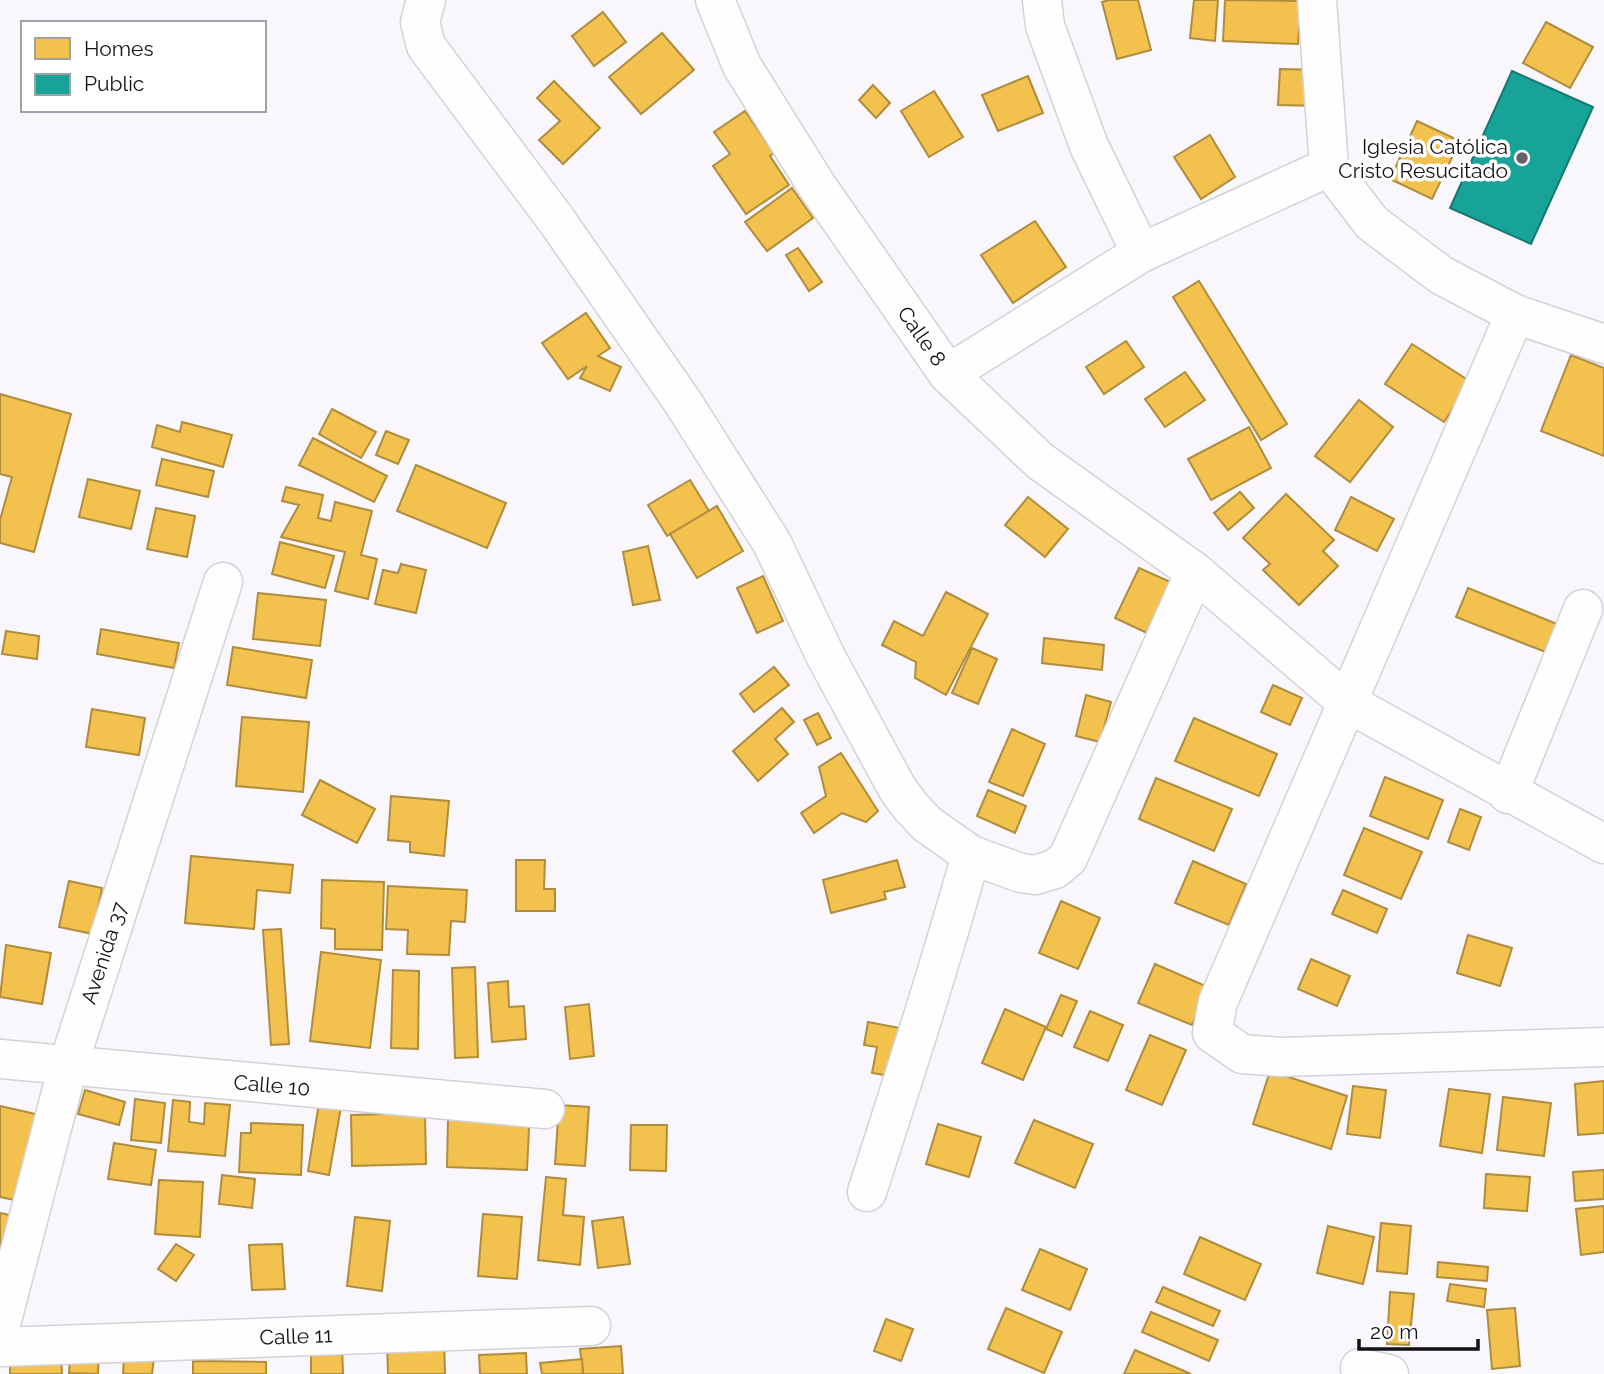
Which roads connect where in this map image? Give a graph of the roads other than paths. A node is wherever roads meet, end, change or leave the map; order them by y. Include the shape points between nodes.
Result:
1 (426, 0) edge
2 (715, 0) edge
3 (1042, 0) edge
4 (1317, 0) edge
5 (1329, 167) junction
6 (1141, 253) junction
7 (1515, 314) junction
8 (1604, 344) edge
9 (948, 374) junction
10 (1195, 572) junction
11 (223, 582) dead end
12 (1583, 609) dead end
13 (1348, 703) junction
14 (1508, 793) junction
15 (1604, 844) edge
16 (971, 855) junction
17 (1604, 1047) edge
18 (0, 1059) edge
19 (68, 1066) junction
20 (545, 1109) dead end
21 (867, 1192) dead end
22 (591, 1326) dead end
23 (0, 1328) edge
24 (0, 1347) edge

1 - 16 street via 420,22 426,46 557,221 772,543 826,657 897,788 926,824
2 - 9 street, Calle 8 via 742,66 796,153
3 - 6 street via 1045,26 1089,146
4 - 5 street
5 - 6 street, Calle 8
5 - 7 street via 1372,223 1441,275
6 - 9 street, Calle 8
7 - 8 street
7 - 13 street
9 - 10 street via 1040,461
10 - 13 street
10 - 16 street via 1068,858 1055,869 1035,875
11 - 19 street, Avenida 37
12 - 14 street
13 - 14 street
13 - 17 street via 1218,1003 1212,1033 1242,1054 1281,1057
14 - 15 street
16 - 21 street via 935,984
18 - 19 street, Calle 10
19 - 20 street, Calle 10
19 - 23 street, Avenida 37
22 - 24 street, Calle 11

